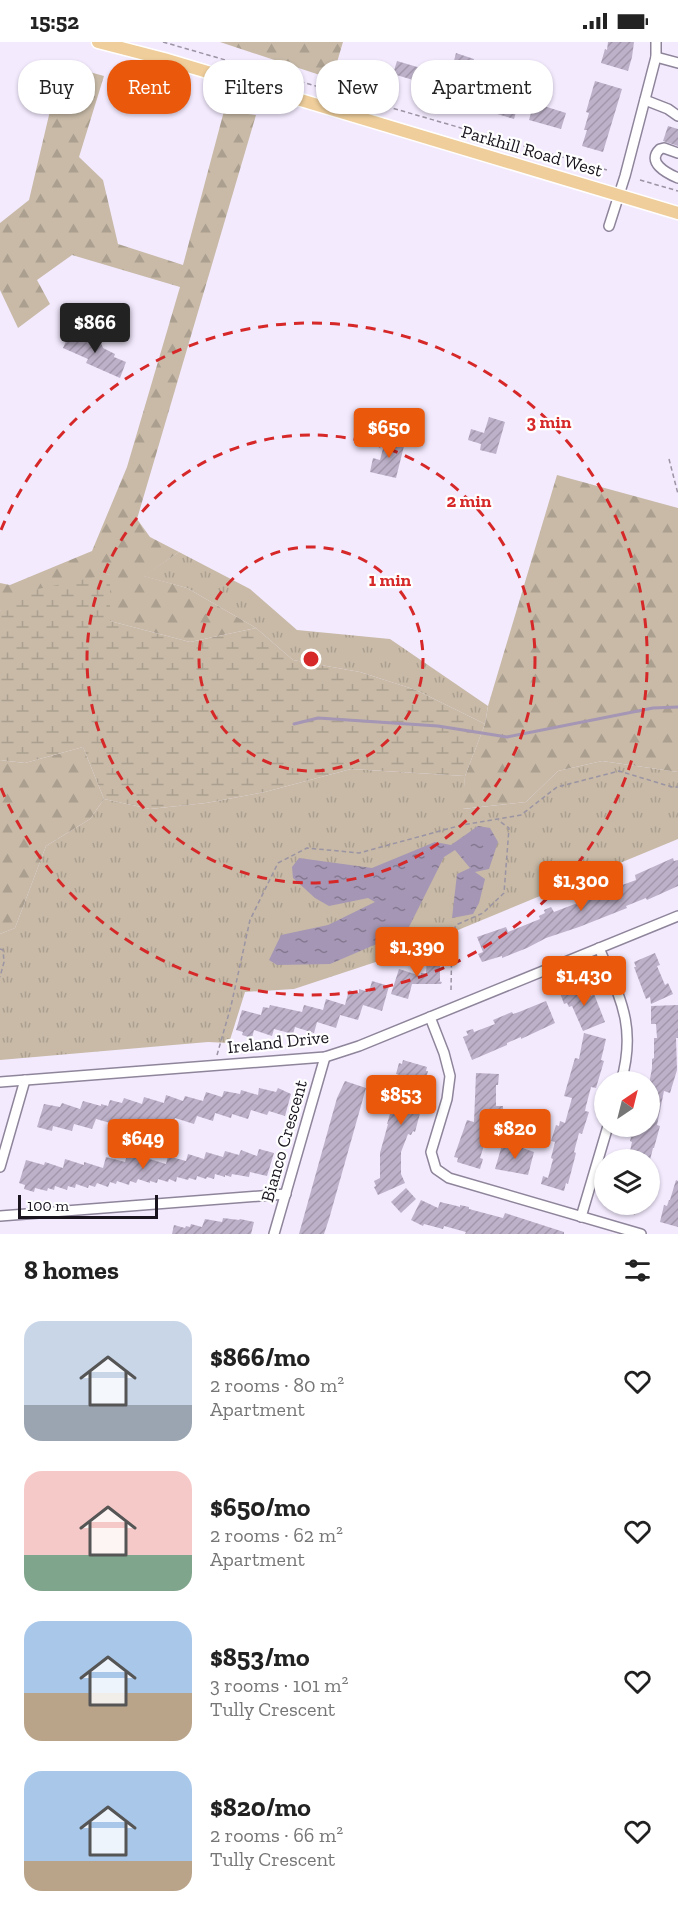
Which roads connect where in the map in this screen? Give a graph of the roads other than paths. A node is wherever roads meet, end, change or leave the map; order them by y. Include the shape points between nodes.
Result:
1 (98, 42) edge
2 (656, 42) edge
3 (656, 57) junction
4 (678, 63) edge
5 (645, 100) junction
6 (678, 116) edge
7 (678, 153) edge
8 (678, 178) edge
9 (618, 195) junction
10 (678, 213) edge
11 (609, 226) dead end
12 (678, 916) edge
13 (599, 948) junction
14 (430, 1017) junction
15 (325, 1057) junction
16 (624, 1071) edge
17 (25, 1080) junction
18 (0, 1082) edge
19 (605, 1137) edge
20 (0, 1167) edge
21 (286, 1194) junction
22 (0, 1216) edge
23 (581, 1216) junction
24 (274, 1234) edge
25 (641, 1234) edge

1 - 9 main road, Parkhill Road West
2 - 3 street
3 - 4 street
3 - 5 street
5 - 6 street
5 - 9 street
7 - 8 street via 664,148 655,155 662,170
9 - 10 main road, Parkhill Road West
9 - 11 street
12 - 13 street, Ireland Drive
13 - 14 street, Ireland Drive
13 - 16 street via 627,1024 629,1042
14 - 15 street, Ireland Drive
14 - 23 street via 450,1076 431,1152 436,1169 449,1178
15 - 17 street, Ireland Drive
15 - 21 street, Bianco Crescent
17 - 18 street, Ireland Drive
17 - 20 street
19 - 23 street
21 - 22 street
21 - 24 street, Bianco Crescent
23 - 25 street

